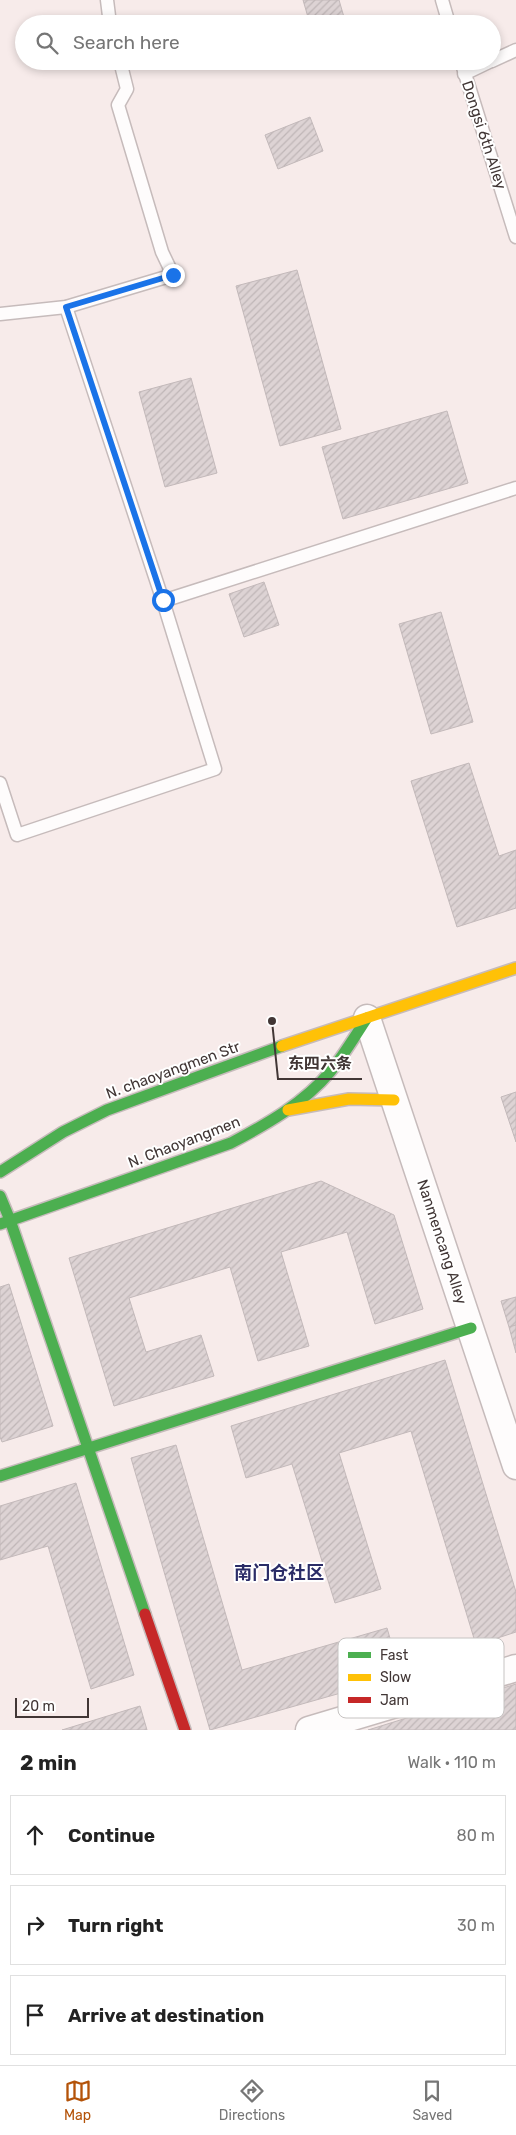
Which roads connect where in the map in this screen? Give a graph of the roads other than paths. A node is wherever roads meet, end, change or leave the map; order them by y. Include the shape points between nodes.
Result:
1 (107, 0) edge
2 (442, 0) edge
3 (109, 15) edge
4 (446, 15) edge
5 (516, 50) edge
6 (501, 57) edge
7 (122, 70) edge
8 (463, 70) edge
9 (473, 70) edge
10 (464, 74) junction
11 (516, 237) edge
12 (66, 307) junction
13 (0, 314) edge
14 (516, 488) edge
15 (163, 600) junction
16 (0, 783) edge
17 (516, 968) edge
18 (367, 1018) junction
19 (394, 1100) junction
20 (286, 1110) junction
21 (0, 1172) edge
22 (0, 1196) edge
23 (5, 1222) edge
24 (471, 1328) junction
25 (89, 1448) junction
26 (516, 1466) edge
27 (0, 1476) edge
28 (516, 1668) edge
29 (504, 1672) edge
30 (349, 1718) edge
31 (185, 1730) edge
32 (309, 1730) edge

1 - 3 lane
2 - 4 lane
5 - 6 lane
7 - 12 lane via 127,89 118,105 162,252 173,275
8 - 10 lane, Dongsi 6th Alley
9 - 10 lane
10 - 11 lane, Dongsi 6th Alley
12 - 13 lane
12 - 15 lane
14 - 15 lane
15 - 16 lane via 215,769 17,835
17 - 18 main road
18 - 19 street, Nanmencang Alley
18 - 20 main road, N. Chaoyangmen via 325,1078
18 - 21 main road, N. chaoyangmen Str via 107,1110 63,1132
19 - 20 main road via 349,1099
19 - 24 street, Nanmencang Alley
20 - 23 main road, N. Chaoyangmen via 231,1142
22 - 23 main road
23 - 25 main road
24 - 25 main road
24 - 26 street, Nanmencang Alley
25 - 27 main road
25 - 31 main road
28 - 29 street
30 - 32 street

